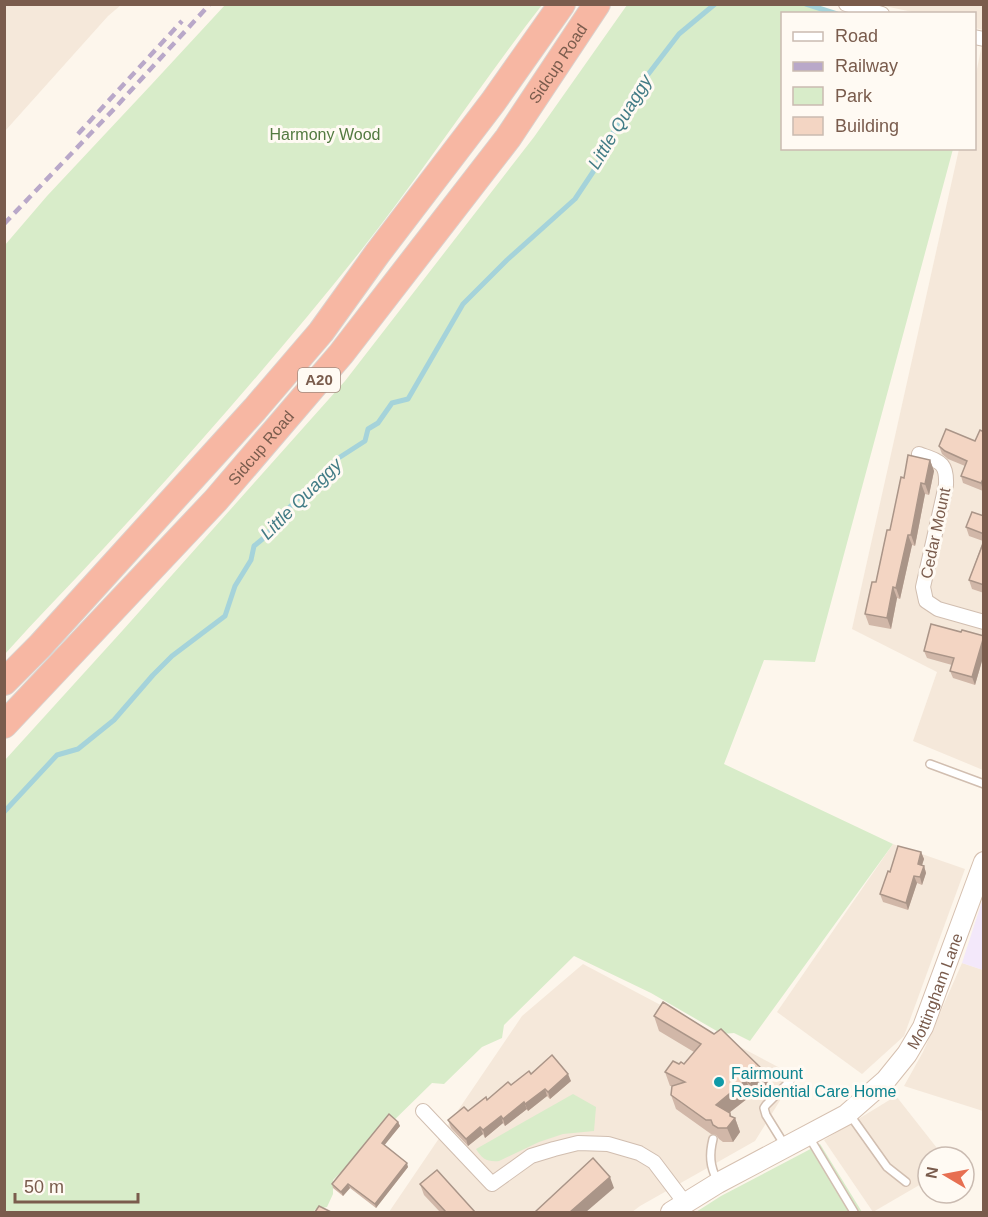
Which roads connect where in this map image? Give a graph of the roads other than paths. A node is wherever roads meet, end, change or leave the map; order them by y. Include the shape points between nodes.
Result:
1 (561, 4) edge
2 (597, 4) edge
3 (848, 5) edge
4 (874, 12) edge
5 (919, 454) dead end
6 (984, 622) edge
7 (4, 682) edge
8 (4, 725) edge
9 (930, 764) dead end
10 (984, 784) edge
11 (984, 862) edge
12 (790, 1081) dead end
13 (423, 1111) dead end
14 (848, 1113) junction
15 (808, 1135) junction
16 (713, 1139) edge
17 (785, 1147) junction
18 (906, 1182) dead end
19 (718, 1183) junction
20 (678, 1208) edge
21 (854, 1212) edge

1 - 7 highway, Sidcup Road / A20 via 321,332
2 - 8 highway, Sidcup Road / A20 via 508,138 341,354 216,500
3 - 4 street
5 - 6 street, Cedar Mount via 940,462 946,472 923,587 926,601 938,609
9 - 10 lane
11 - 14 street, Mottingham Lane via 923,1027 886,1080
12 - 17 lane via 764,1111
13 - 20 street via 492,1184 531,1156 578,1143 608,1144 654,1162
14 - 15 street, Mottingham Lane
14 - 18 lane via 887,1167
15 - 17 street, Mottingham Lane
15 - 21 lane
16 - 19 lane via 710,1162
17 - 19 street, Mottingham Lane
19 - 20 street, Mottingham Lane

